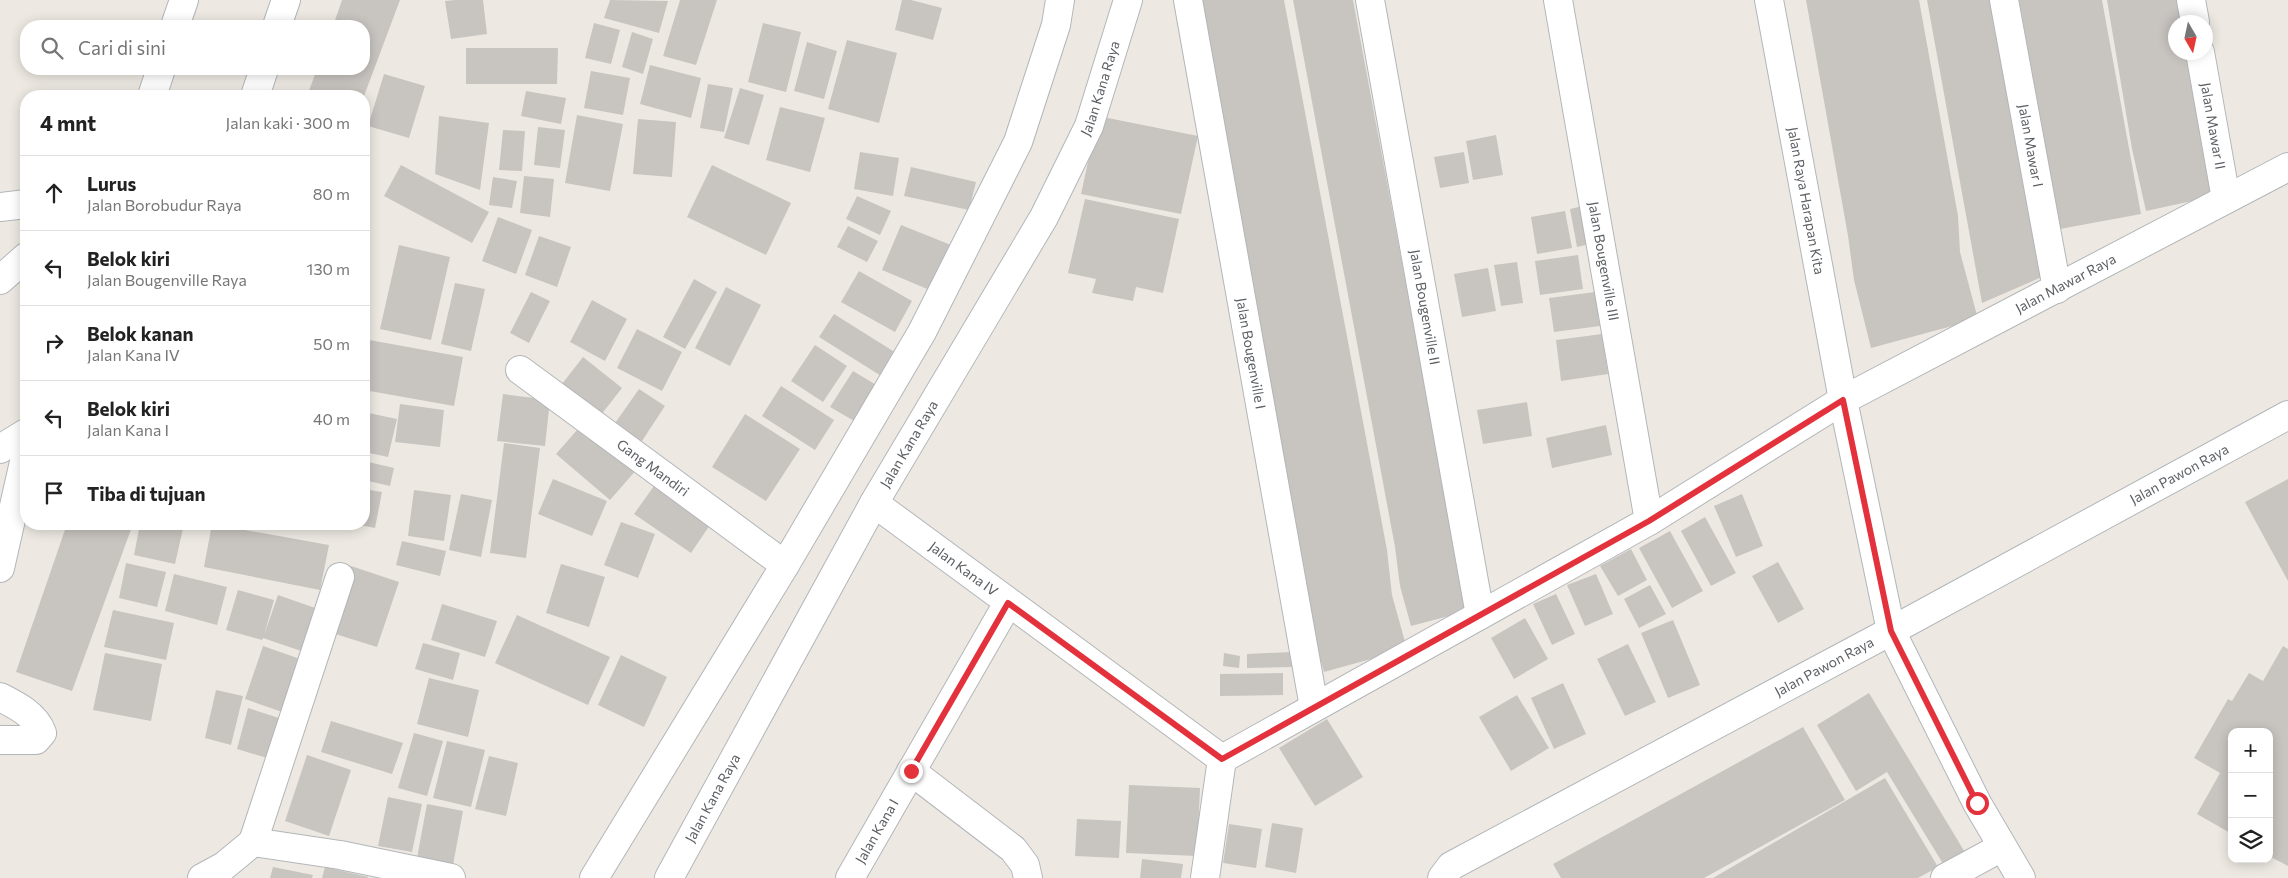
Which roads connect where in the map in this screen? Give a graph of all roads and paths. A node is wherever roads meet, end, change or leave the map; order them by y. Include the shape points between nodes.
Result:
1 (184, 0) edge
2 (286, 0) edge
3 (1060, 0) edge
4 (1128, 0) edge
5 (1188, 0) edge
6 (1370, 0) edge
7 (1558, 0) edge
8 (1769, 0) edge
9 (2004, 0) edge
10 (2191, 0) edge
11 (2194, 15) edge
12 (177, 20) edge
13 (280, 20) edge
14 (2201, 60) edge
15 (159, 75) edge
16 (262, 75) edge
17 (154, 90) edge
18 (257, 90) edge
19 (2288, 166) edge
20 (2226, 199) junction
21 (20, 205) edge
22 (0, 207) edge
23 (20, 262) edge
24 (0, 280) edge
25 (2057, 289) junction
26 (520, 370) dead end
27 (1843, 400) junction
28 (2288, 415) edge
29 (20, 436) edge
30 (0, 448) edge
31 (20, 480) edge
32 (874, 503) junction
33 (1649, 521) junction
34 (785, 565) junction
35 (0, 568) edge
36 (340, 577) dead end
37 (1008, 603) junction
38 (1480, 615) junction
39 (1891, 631) junction
40 (0, 697) edge
41 (1314, 707) junction
42 (0, 740) edge
43 (1222, 759) junction
44 (911, 771) junction
45 (253, 842) junction
46 (2002, 847) junction
47 (1026, 871) edge
48 (202, 878) edge
49 (451, 878) edge
50 (594, 878) edge
51 (669, 878) edge
52 (850, 878) edge
53 (1205, 878) edge
54 (1442, 878) edge
55 (1945, 878) edge
56 (2021, 878) edge

1 - 12 street
2 - 13 street
3 - 34 street via 1056,25 1018,142 922,332
4 - 32 street, Jalan Kana Raya via 1089,126 1044,218
5 - 41 street, Jalan Bougenville I
6 - 38 street, Jalan Bougenville II
7 - 33 street, Jalan Bougenville III
8 - 27 street, Jalan Raya Harapan Kita
9 - 25 street, Jalan Mawar I
10 - 11 street
14 - 20 street, Jalan Mawar II
15 - 17 street
16 - 18 street
19 - 20 street, Jalan Mawar Raya
20 - 25 street, Jalan Mawar Raya
21 - 22 street
23 - 24 street
25 - 27 street, Jalan Mawar Raya
26 - 34 street, Gang Mandiri
27 - 33 street, Jalan Mawar Raya
27 - 39 street, Jalan Raya Harapan Kita
28 - 39 street, Jalan Pawon Raya
29 - 30 street
31 - 35 street
32 - 37 street, Jalan Kana IV
32 - 51 street, Jalan Kana Raya
33 - 38 street, Jalan Mawar Raya
34 - 50 street
36 - 45 street
37 - 43 street, Jalan Kana IV
37 - 44 street, Jalan Kana I
38 - 41 street, Jalan Mawar Raya
39 - 46 street, Jalan Raya Harapan Kita
39 - 54 street, Jalan Pawon Raya via 1451,866
40 - 42 street via 18,706 38,723 42,733 36,740
41 - 43 street, Jalan Mawar Raya
43 - 53 street
44 - 47 street via 1013,849
44 - 52 street, Jalan Kana I
45 - 48 street via 224,866
45 - 49 street via 340,855
46 - 55 street
46 - 56 street, Jalan Raya Harapan Kita

